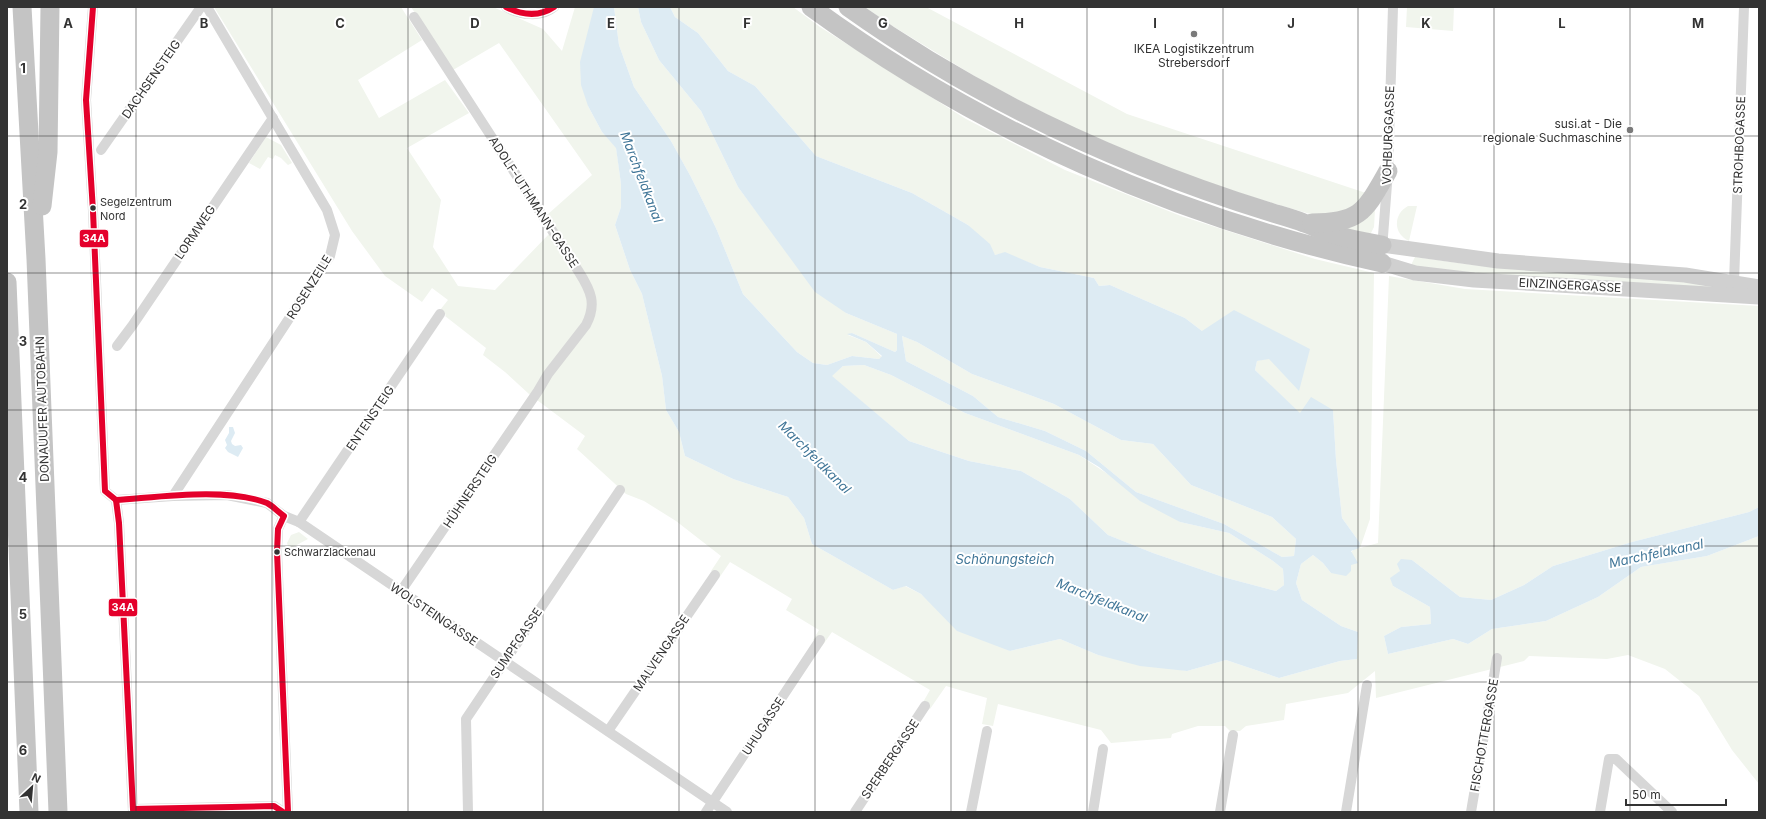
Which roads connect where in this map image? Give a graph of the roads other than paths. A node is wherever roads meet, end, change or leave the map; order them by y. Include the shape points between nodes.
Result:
1 (22, 7) edge
2 (50, 7) edge
3 (92, 7) edge
4 (201, 7) edge
5 (207, 7) edge
6 (506, 7) edge
7 (554, 7) edge
8 (811, 7) edge
9 (848, 7) edge
10 (1393, 7) edge
11 (1744, 7) edge
12 (414, 17) dead end
13 (273, 118) junction
14 (101, 150) dead end
15 (1388, 171) junction
16 (1305, 223) junction
17 (1382, 245) junction
18 (36, 259) junction
19 (1382, 264) junction
20 (7, 282) edge
21 (1734, 282) junction
22 (1759, 286) edge
23 (1759, 297) edge
24 (440, 314) dead end
25 (117, 346) dead end
26 (538, 391) joint
27 (620, 490) dead end
28 (173, 496) junction
29 (116, 500) junction
30 (284, 516) junction
31 (300, 522) junction
32 (715, 575) dead end
33 (401, 591) junction
34 (820, 640) dead end
35 (1497, 658) dead end
36 (503, 661) junction
37 (1367, 685) dead end
38 (925, 706) dead end
39 (608, 731) junction
40 (987, 731) dead end
41 (1233, 735) dead end
42 (1103, 749) dead end
43 (713, 802) junction
44 (133, 810) edge
45 (29, 812) edge
46 (58, 812) edge
47 (283, 812) edge
48 (288, 812) edge
49 (468, 812) edge
50 (706, 812) edge
51 (728, 812) edge
52 (855, 812) edge
53 (971, 812) edge
54 (1093, 812) edge
55 (1220, 812) edge
56 (1346, 812) edge
57 (1471, 812) edge
58 (1600, 812) edge
59 (1672, 812) edge

1 - 18 highway, DONAUUFER AUTOBAHN
2 - 18 highway via 48,152
3 - 29 street via 86,100 98,362 105,492
4 - 14 street, DACHSENSTEIG
5 - 13 street, ROSENZEILE
6 - 7 street via 535,15
8 - 19 highway via 958,102 1092,169 1147,192 1222,218 1300,243
9 - 16 highway via 968,83 1070,136 1190,186
10 - 15 street, VOHBURGGASSE
11 - 21 street, STROHBOGASSE
12 - 26 street, ADOLF-UTHMANN-GASSE via 579,272 590,293 592,306 586,325
13 - 25 street, LORMWEG
13 - 28 street, ROSENZEILE via 327,210 335,235 334,246 330,256
15 - 16 highway via 1368,206 1355,216 1338,222
15 - 17 street, VOHBURGGASSE
16 - 17 highway via 1331,234
17 - 19 street, VOHBURGGASSE
17 - 21 main road, EINZINGERGASSE via 1498,261 1685,275
18 - 46 highway, DONAUUFER AUTOBAHN
19 - 23 main road, EINZINGERGASSE via 1415,273 1474,280
20 - 45 highway
21 - 22 main road, EINZINGERGASSE
24 - 31 street, ENTENSTEIG
26 - 33 street, HÜHNERSTEIG
27 - 36 street, SUMPFGASSE
28 - 29 street, WOLSTEINGASSE
28 - 30 street, WOLSTEINGASSE via 227,495 267,503
29 - 44 street
30 - 31 street, WOLSTEINGASSE
30 - 48 street via 278,529 277,552
31 - 33 street, WOLSTEINGASSE
32 - 39 street, MALVENGASSE
33 - 36 street, WOLSTEINGASSE
34 - 43 street, UHUGASSE
35 - 57 street, FISCHOTTERGASSE
36 - 39 street, WOLSTEINGASSE
36 - 49 street, SUMPFGASSE via 466,719
37 - 56 street
38 - 52 street, SPERBERGASSE
39 - 43 street, WOLSTEINGASSE
40 - 53 street
41 - 55 street
42 - 54 street
43 - 50 street, UHUGASSE
43 - 51 street, WOLSTEINGASSE
44 - 47 street via 274,806
58 - 59 street via 1609,759 1616,759

